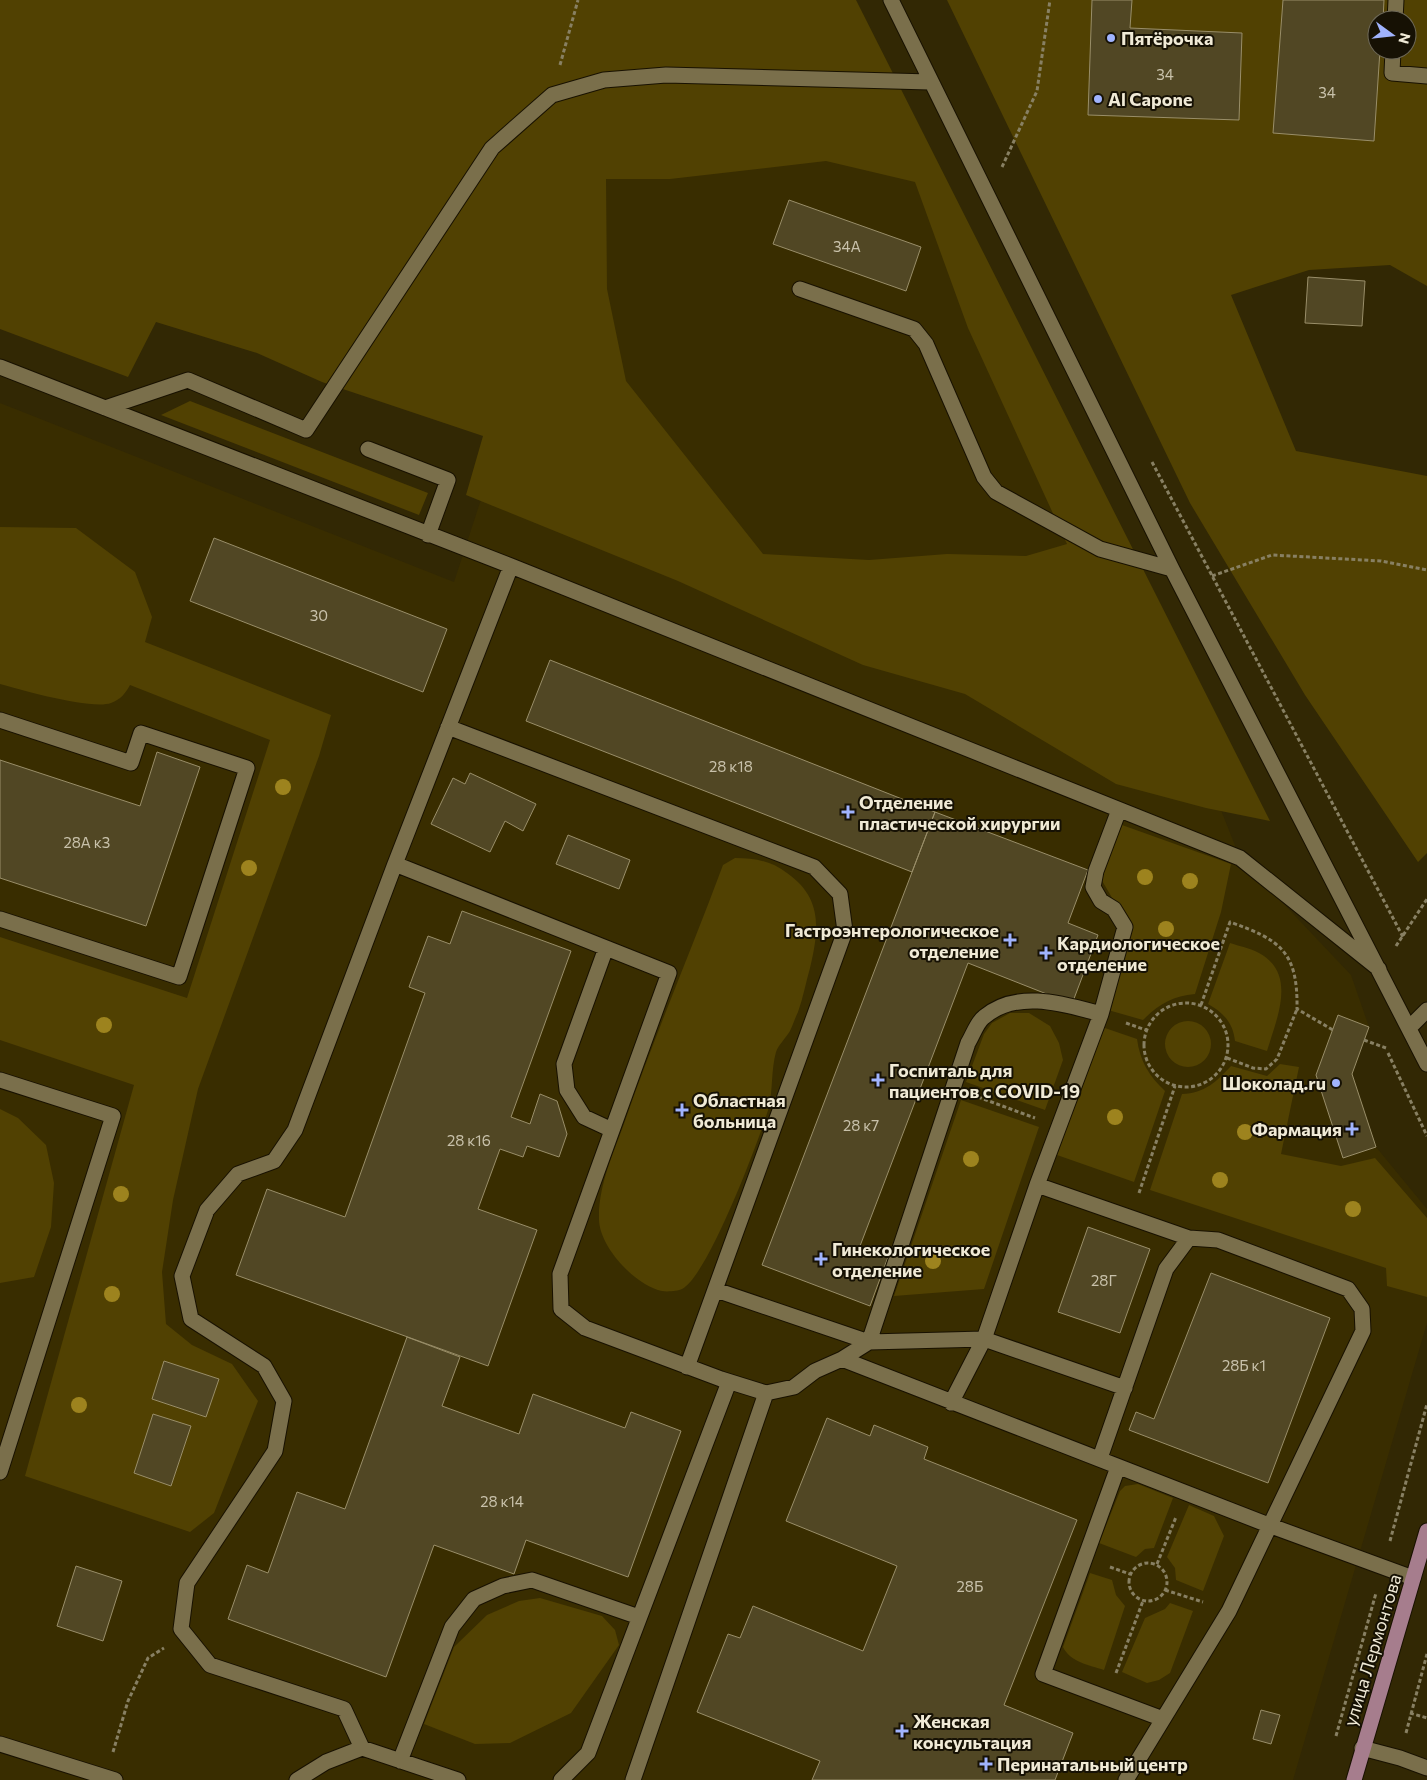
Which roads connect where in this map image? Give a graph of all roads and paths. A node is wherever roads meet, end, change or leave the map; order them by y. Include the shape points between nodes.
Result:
1 (578, 0) edge
2 (891, 0) edge
3 (1050, 0) edge
4 (1393, 60) edge
5 (1427, 76) edge
6 (930, 82) junction
7 (552, 95) junction
8 (999, 175) dead end
9 (800, 289) dead end
10 (0, 367) edge
11 (105, 408) junction
12 (368, 449) dead end
13 (1148, 454) dead end
14 (428, 535) junction
15 (511, 566) junction
16 (1172, 569) junction
17 (1427, 570) edge
18 (1212, 576) junction
19 (0, 720) edge
20 (448, 728) junction
21 (1119, 810) junction
22 (395, 864) junction
23 (1427, 899) edge
24 (0, 919) edge
25 (1403, 936) junction
26 (606, 948) junction
27 (1379, 969) junction
28 (1201, 1005) junction
29 (1297, 1009) junction
30 (1427, 1010) edge
31 (1101, 1014) junction
32 (1408, 1028) junction
33 (1333, 1030) dead end
34 (1364, 1040) dead end
35 (1386, 1048) dead end
36 (1227, 1058) junction
37 (1427, 1064) edge
38 (0, 1080) edge
39 (1175, 1086) junction
40 (954, 1088) junction
41 (1059, 1126) junction
42 (612, 1130) junction
43 (1037, 1185) junction
44 (1131, 1218) junction
45 (1189, 1238) junction
46 (716, 1290) junction
47 (984, 1340) junction
48 (869, 1342) junction
49 (842, 1359) junction
50 (687, 1367) junction
51 (712, 1376) junction
52 (1125, 1388) junction
53 (766, 1393) junction
54 (951, 1402) junction
55 (1100, 1458) junction
56 (1118, 1467) junction
57 (0, 1472) edge
58 (1186, 1493) junction
59 (1270, 1526) junction
60 (1427, 1531) edge
61 (1157, 1564) junction
62 (1413, 1578) junction
63 (1166, 1590) junction
64 (1143, 1601) junction
65 (1228, 1611) junction
66 (640, 1618) junction
67 (185, 1635) junction
68 (1427, 1654) edge
69 (1107, 1698) junction
70 (1410, 1713) junction
71 (1427, 1718) edge
72 (1163, 1719) junction
73 (0, 1744) edge
74 (362, 1748) junction
75 (1362, 1748) junction
76 (1400, 1758) junction
77 (400, 1761) junction
78 (1427, 1768) edge
79 (110, 1778) edge
80 (297, 1780) edge
81 (458, 1780) edge
82 (561, 1780) edge
83 (633, 1780) edge
84 (1126, 1780) edge
85 (1354, 1780) edge

1 - 7 path
2 - 6 street
3 - 8 path via 1037,91
4 - 5 street via 1392,73
6 - 7 street via 666,75 604,80
6 - 16 street
7 - 11 street via 492,148 306,430 188,380
9 - 16 street via 914,329 926,344 984,477 996,492 1100,549
10 - 11 street
11 - 14 street
12 - 14 street via 448,480
13 - 18 path
14 - 15 street
15 - 20 street
15 - 21 street
16 - 27 street
17 - 18 path via 1381,561 1272,555
18 - 25 path
19 - 24 street via 131,763 140,733 247,768 179,977
20 - 22 street
20 - 46 street via 814,867 840,894 845,931
21 - 27 street via 1240,858
21 - 31 street via 1093,887 1101,901 1114,909 1125,927
22 - 26 street
22 - 67 street via 295,1130 274,1161 238,1174 207,1210 182,1276 191,1319 264,1366 284,1401 275,1451 187,1583 181,1629
23 - 25 path
25 - 27 path
26 - 42 street via 564,1064 567,1090 584,1117
26 - 42 street via 668,973
27 - 32 street
28 - 29 path via 1230,922 1263,934 1279,944 1290,960 1297,986
28 - 36 path via 1221,1021 1227,1033
28 - 39 path via 1188,1003 1169,1007 1153,1018 1146,1030 1143,1044 1152,1070
29 - 33 path
29 - 36 path via 1276,1059 1266,1069 1253,1068
30 - 32 street
31 - 40 street via 1056,1002 1026,1001 1001,1006 982,1018 968,1043
31 - 41 street
32 - 37 street
34 - 35 path
36 - 39 path via 1212,1079 1201,1086
38 - 57 street via 113,1116
39 - 44 path
40 - 41 path
40 - 48 street
41 - 43 street
42 - 50 street via 560,1274 560,1309 585,1328
43 - 44 street
43 - 47 street
44 - 45 street
45 - 52 street via 1166,1269
45 - 59 street via 1218,1240 1348,1289 1362,1309 1363,1331
46 - 48 street
46 - 50 street
47 - 48 street
47 - 52 street
47 - 54 street
48 - 49 street
49 - 53 street via 815,1371 794,1387
49 - 54 street
50 - 51 street
51 - 53 street
51 - 66 street via 730,1382
52 - 55 street
53 - 83 street
54 - 55 street
55 - 56 street
56 - 58 street
56 - 69 street via 1043,1674
58 - 59 street
58 - 61 path
59 - 62 street
59 - 65 street
60 - 62 main road, улица Лермонтова
61 - 63 path via 1165,1573
61 - 64 path via 1139,1564 1130,1574 1129,1588
62 - 75 main road, улица Лермонтова
63 - 64 path via 1157,1600
63 - 65 path
64 - 69 path
65 - 72 street
66 - 77 street via 532,1580 502,1586 474,1599 452,1627
66 - 82 street via 588,1753
67 - 74 street via 210,1665 344,1709
67 - 79 path via 148,1658 128,1701
68 - 70 path
69 - 72 street
70 - 71 path
70 - 76 path
72 - 84 street
73 - 79 street
74 - 77 street
74 - 80 street via 326,1762
75 - 76 street
75 - 85 main road, улица Лермонтова
76 - 78 street
77 - 81 street

